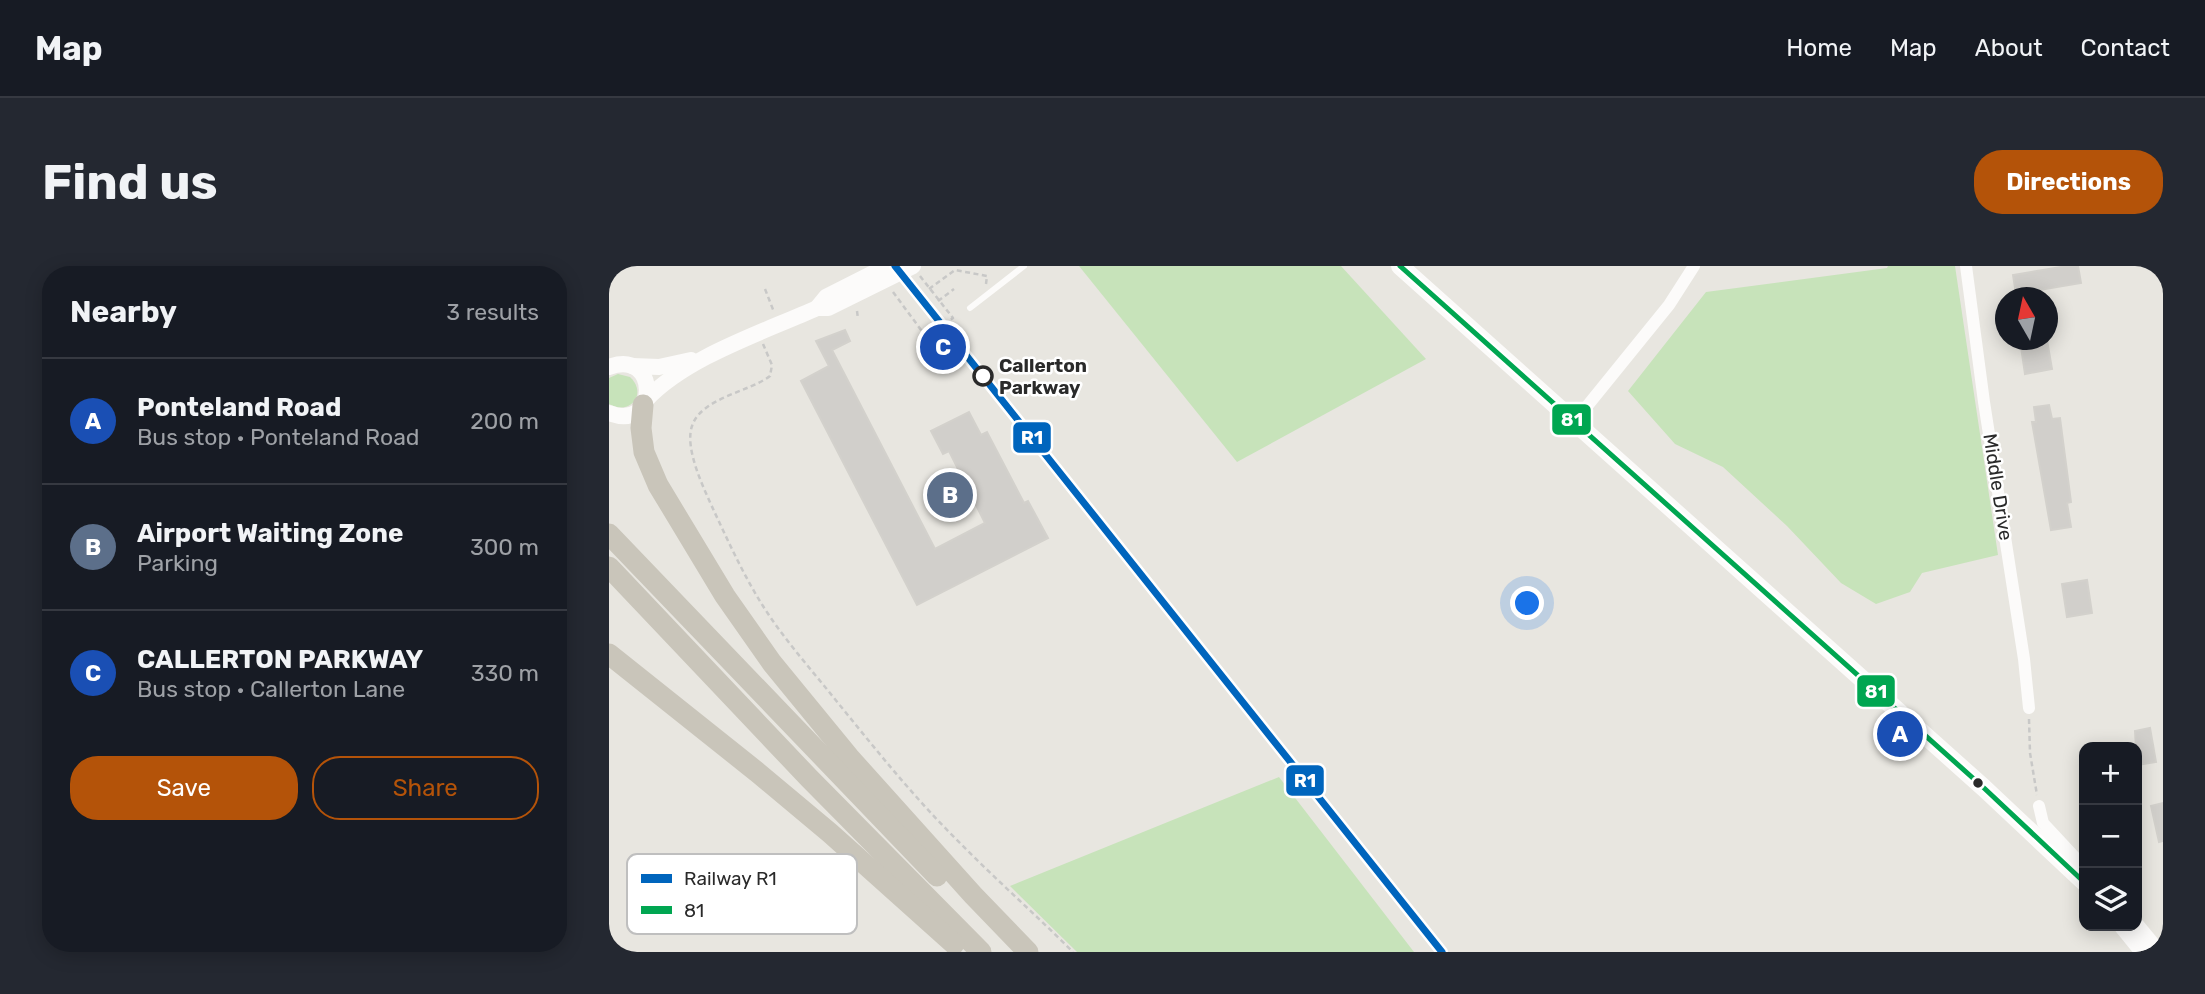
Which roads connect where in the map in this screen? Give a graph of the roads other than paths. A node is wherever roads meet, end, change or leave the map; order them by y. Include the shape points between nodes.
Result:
1 (887, 266) edge
2 (1024, 266) edge
3 (1400, 266) edge
4 (1694, 266) edge
5 (1966, 266) edge
6 (914, 268) edge
7 (864, 271) edge
8 (823, 308) junction
9 (970, 308) dead end
10 (720, 351) junction
11 (632, 366) junction
12 (609, 367) edge
13 (645, 403) junction
14 (609, 414) edge
15 (1575, 421) junction
16 (609, 534) edge
17 (609, 567) edge
18 (609, 654) edge
19 (2029, 708) road end
20 (2039, 806) road end
21 (853, 854) edge
22 (857, 857) edge
23 (2079, 862) edge
24 (2079, 877) edge
25 (2142, 929) edge
26 (2127, 931) edge
27 (963, 952) edge
28 (981, 952) edge
29 (1013, 952) edge
30 (1028, 952) edge
31 (2144, 952) edge
32 (2161, 952) edge

1 - 7 street
2 - 9 lane
3 - 15 main road
4 - 15 street via 1669,305
5 - 19 street, Middle Drive
6 - 8 street
7 - 8 street via 826,297
8 - 10 street
10 - 11 street via 669,365
10 - 13 street via 671,378
11 - 12 street
11 - 13 street via 644,377
13 - 14 street via 632,415
13 - 30 highway via 644,452 658,485 725,596 772,663 849,757
15 - 24 main road
16 - 29 highway
17 - 28 highway
18 - 21 highway
20 - 23 street via 2043,823
22 - 27 highway
25 - 32 street
26 - 31 main road

